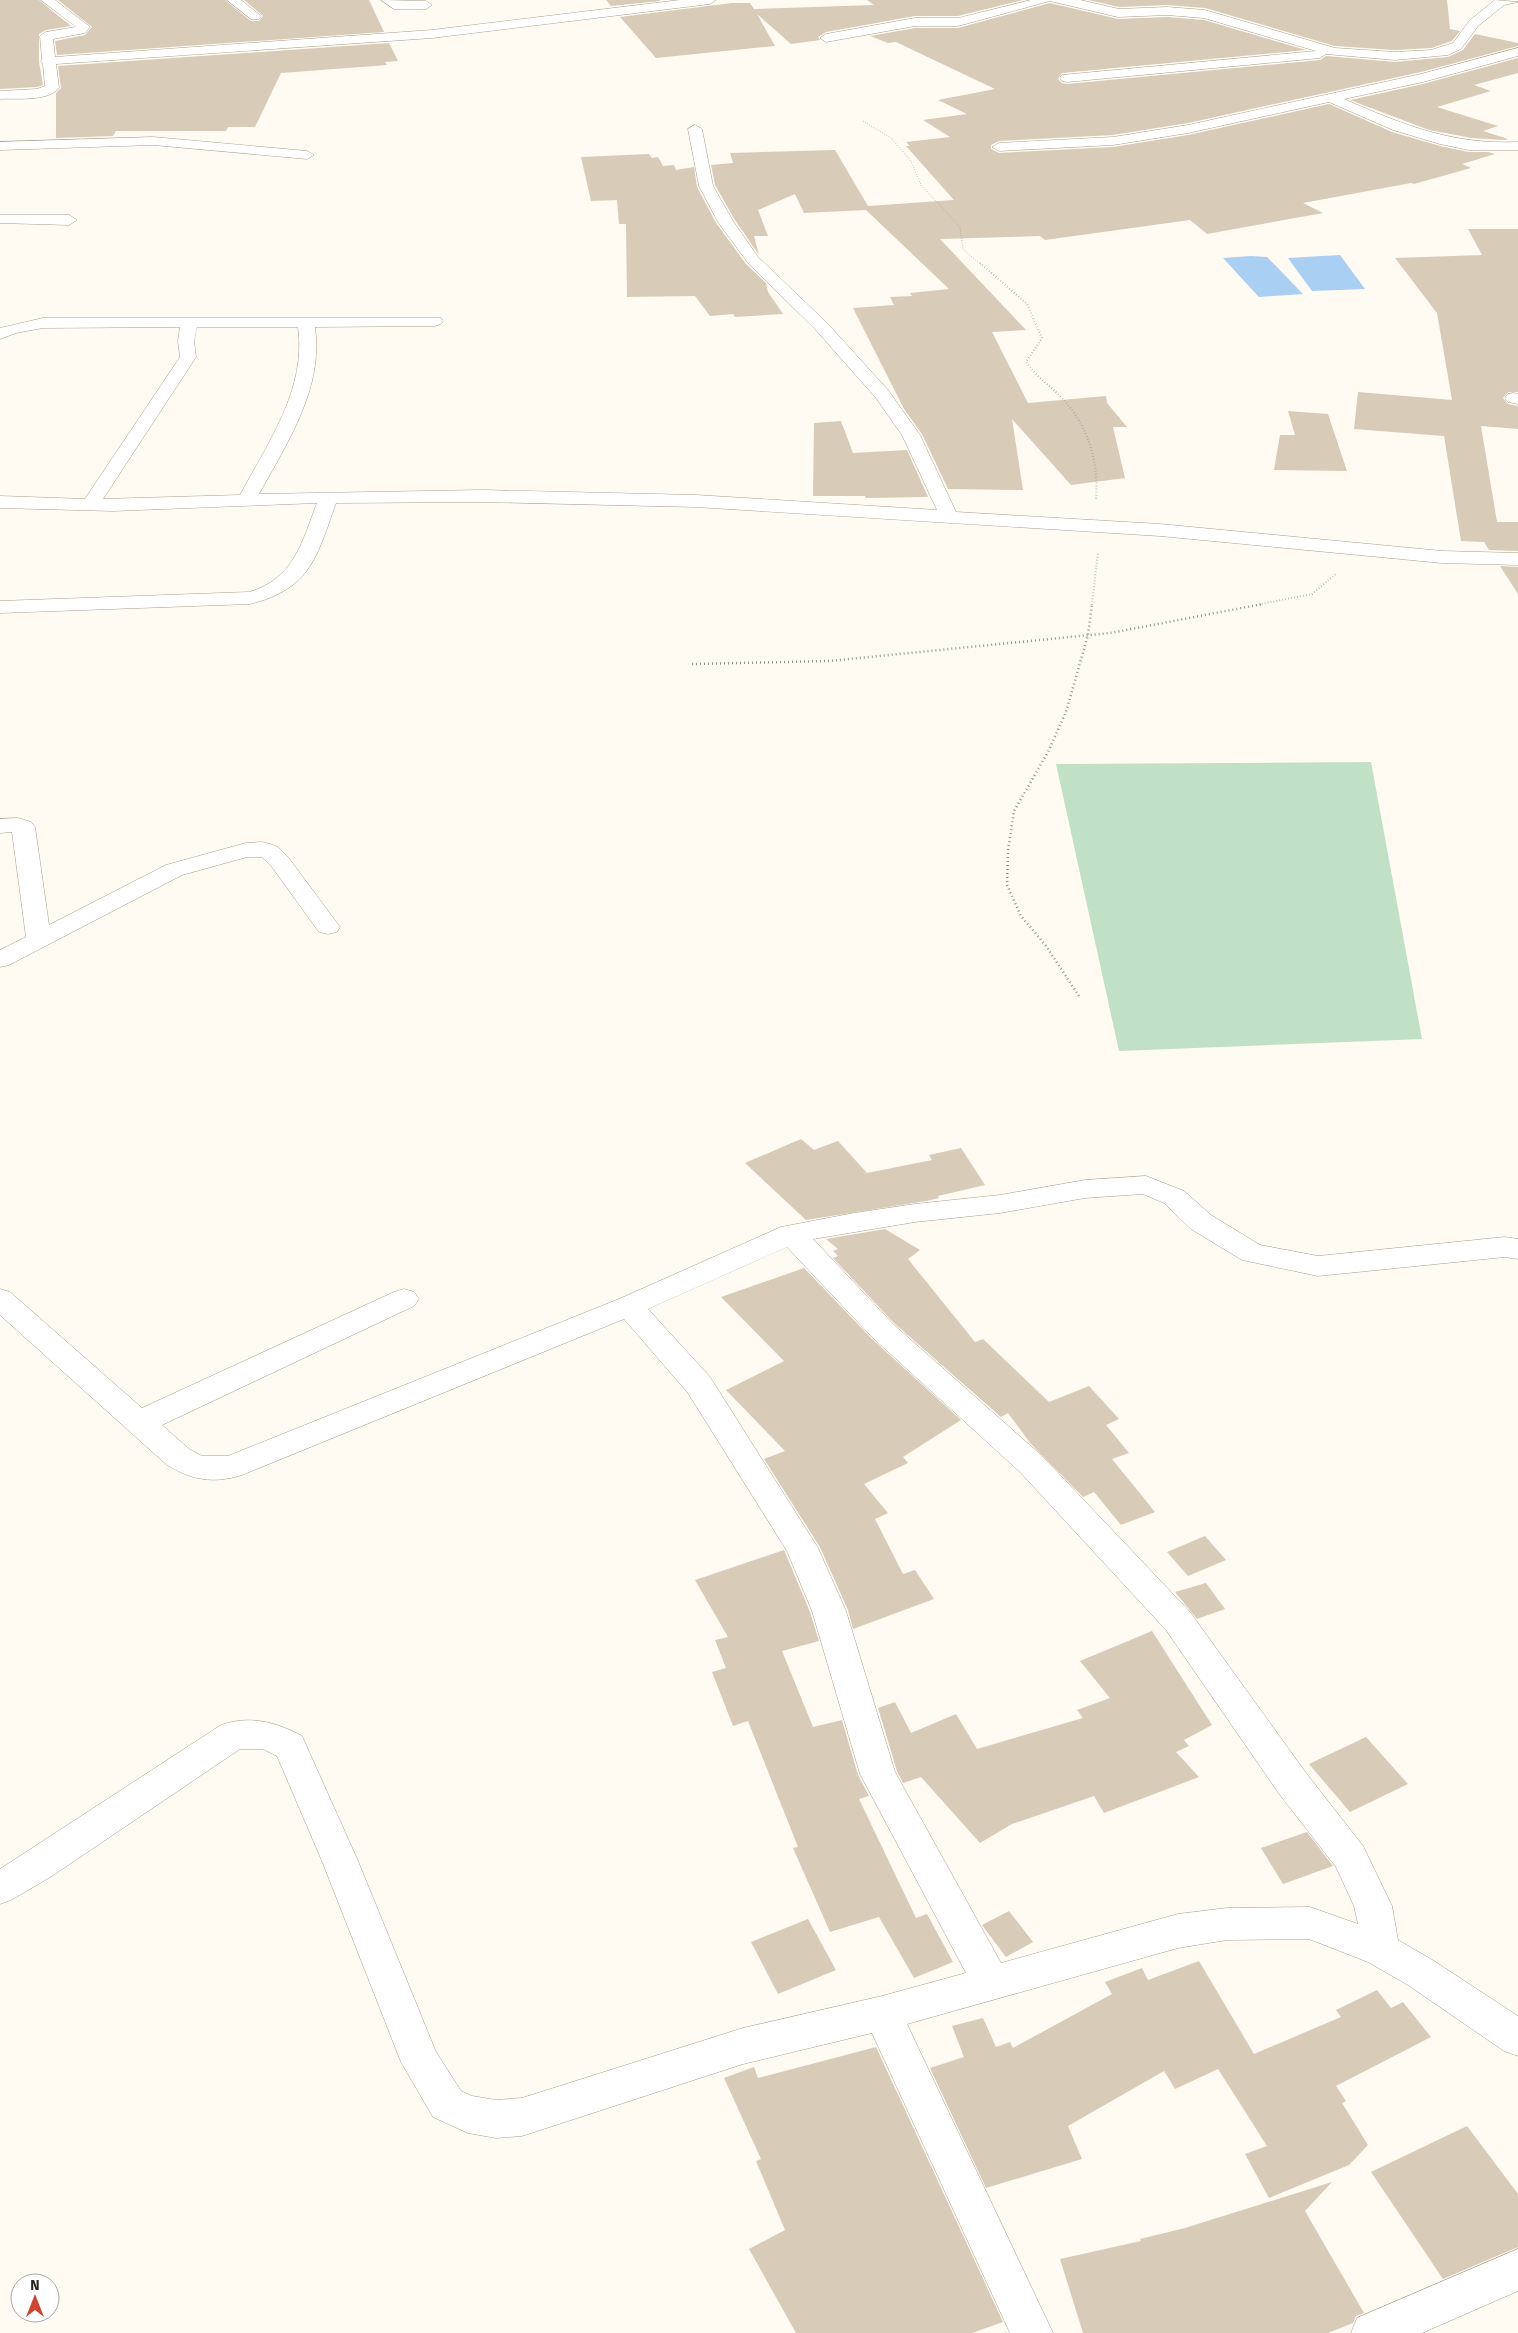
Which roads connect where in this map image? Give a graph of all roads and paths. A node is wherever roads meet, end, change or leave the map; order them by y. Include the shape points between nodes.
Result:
1 (48, 0) edge
2 (233, 0) edge
3 (387, 0) edge
4 (710, 0) edge
5 (1045, 0) edge
6 (1056, 0) edge
7 (1509, 0) edge
8 (426, 5) dead end
9 (255, 16) dead end
10 (826, 38) dead end
11 (1334, 52) junction
12 (1518, 52) edge
13 (47, 61) junction
14 (1067, 78) dead end
15 (0, 95) edge
16 (1330, 98) junction
17 (695, 129) dead end
18 (0, 146) edge
19 (1518, 146) edge
20 (999, 147) dead end
21 (307, 155) dead end
22 (0, 219) edge
23 (69, 220) dead end
24 (435, 321) dead end
25 (306, 322) junction
26 (189, 323) junction
27 (0, 334) edge
28 (329, 497) junction
29 (246, 500) junction
30 (0, 502) edge
31 (90, 505) junction
32 (949, 517) junction
33 (1354, 548) junction
34 (1518, 559) edge
35 (0, 607) edge
36 (692, 664) dead end
37 (0, 826) edge
38 (328, 928) dead end
39 (39, 940) junction
40 (0, 960) edge
41 (791, 1234) junction
42 (1518, 1248) edge
43 (0, 1298) edge
44 (404, 1299) dead end
45 (629, 1306) junction
46 (140, 1422) junction
47 (0, 1888) edge
48 (1381, 1950) junction
49 (991, 1982) junction
50 (882, 2013) junction
51 (1518, 2038) edge
52 (1518, 2270) edge
53 (1032, 2333) edge
54 (1372, 2333) edge

1 - 13 street via 84,27 46,36
2 - 9 street
3 - 8 street via 394,5
4 - 13 street via 432,34
5 - 10 street via 958,22 916,22
6 - 11 street via 1118,12 1205,14
7 - 11 street via 1474,23 1457,46 1443,52 1395,56
11 - 14 street
12 - 16 street via 1423,78
13 - 15 street via 52,88 39,93
16 - 19 street via 1418,134 1477,147
16 - 20 street via 1134,138
17 - 32 street via 706,186 726,222 754,260 882,394 911,434
18 - 21 street via 153,141
22 - 23 street
24 - 25 street
25 - 26 street
25 - 29 street via 311,339 300,396
26 - 27 street via 43,323
26 - 31 street via 188,357
28 - 29 street
28 - 32 street via 532,496 686,500
28 - 35 street via 295,573 268,593 250,598
29 - 31 street
30 - 31 street
32 - 33 street via 1160,530
33 - 34 street via 1442,557
33 - 36 path via 1349,563 1312,594 1110,633 828,661
37 - 39 street via 18,824 23,827
38 - 39 street via 280,862 262,849 220,856 174,870
39 - 40 street
41 - 42 street via 915,1212 1000,1204 1085,1189 1146,1185 1174,1198 1201,1222 1252,1254 1318,1266
41 - 45 street
41 - 48 street via 883,1331 1031,1464 1178,1621 1293,1784 1350,1858 1373,1906
43 - 46 street
44 - 46 street
45 - 46 street via 231,1467 197,1468 178,1457
45 - 49 street via 699,1385 802,1548 829,1611 878,1774
47 - 50 street via 233,1735 255,1732 272,1736 290,1746 421,2062 447,2104 468,2114 496,2119 522,2116 743,2046
48 - 49 street via 1310,1923 1227,1924 1178,1931
48 - 51 street
49 - 50 street
50 - 53 street
52 - 54 street

